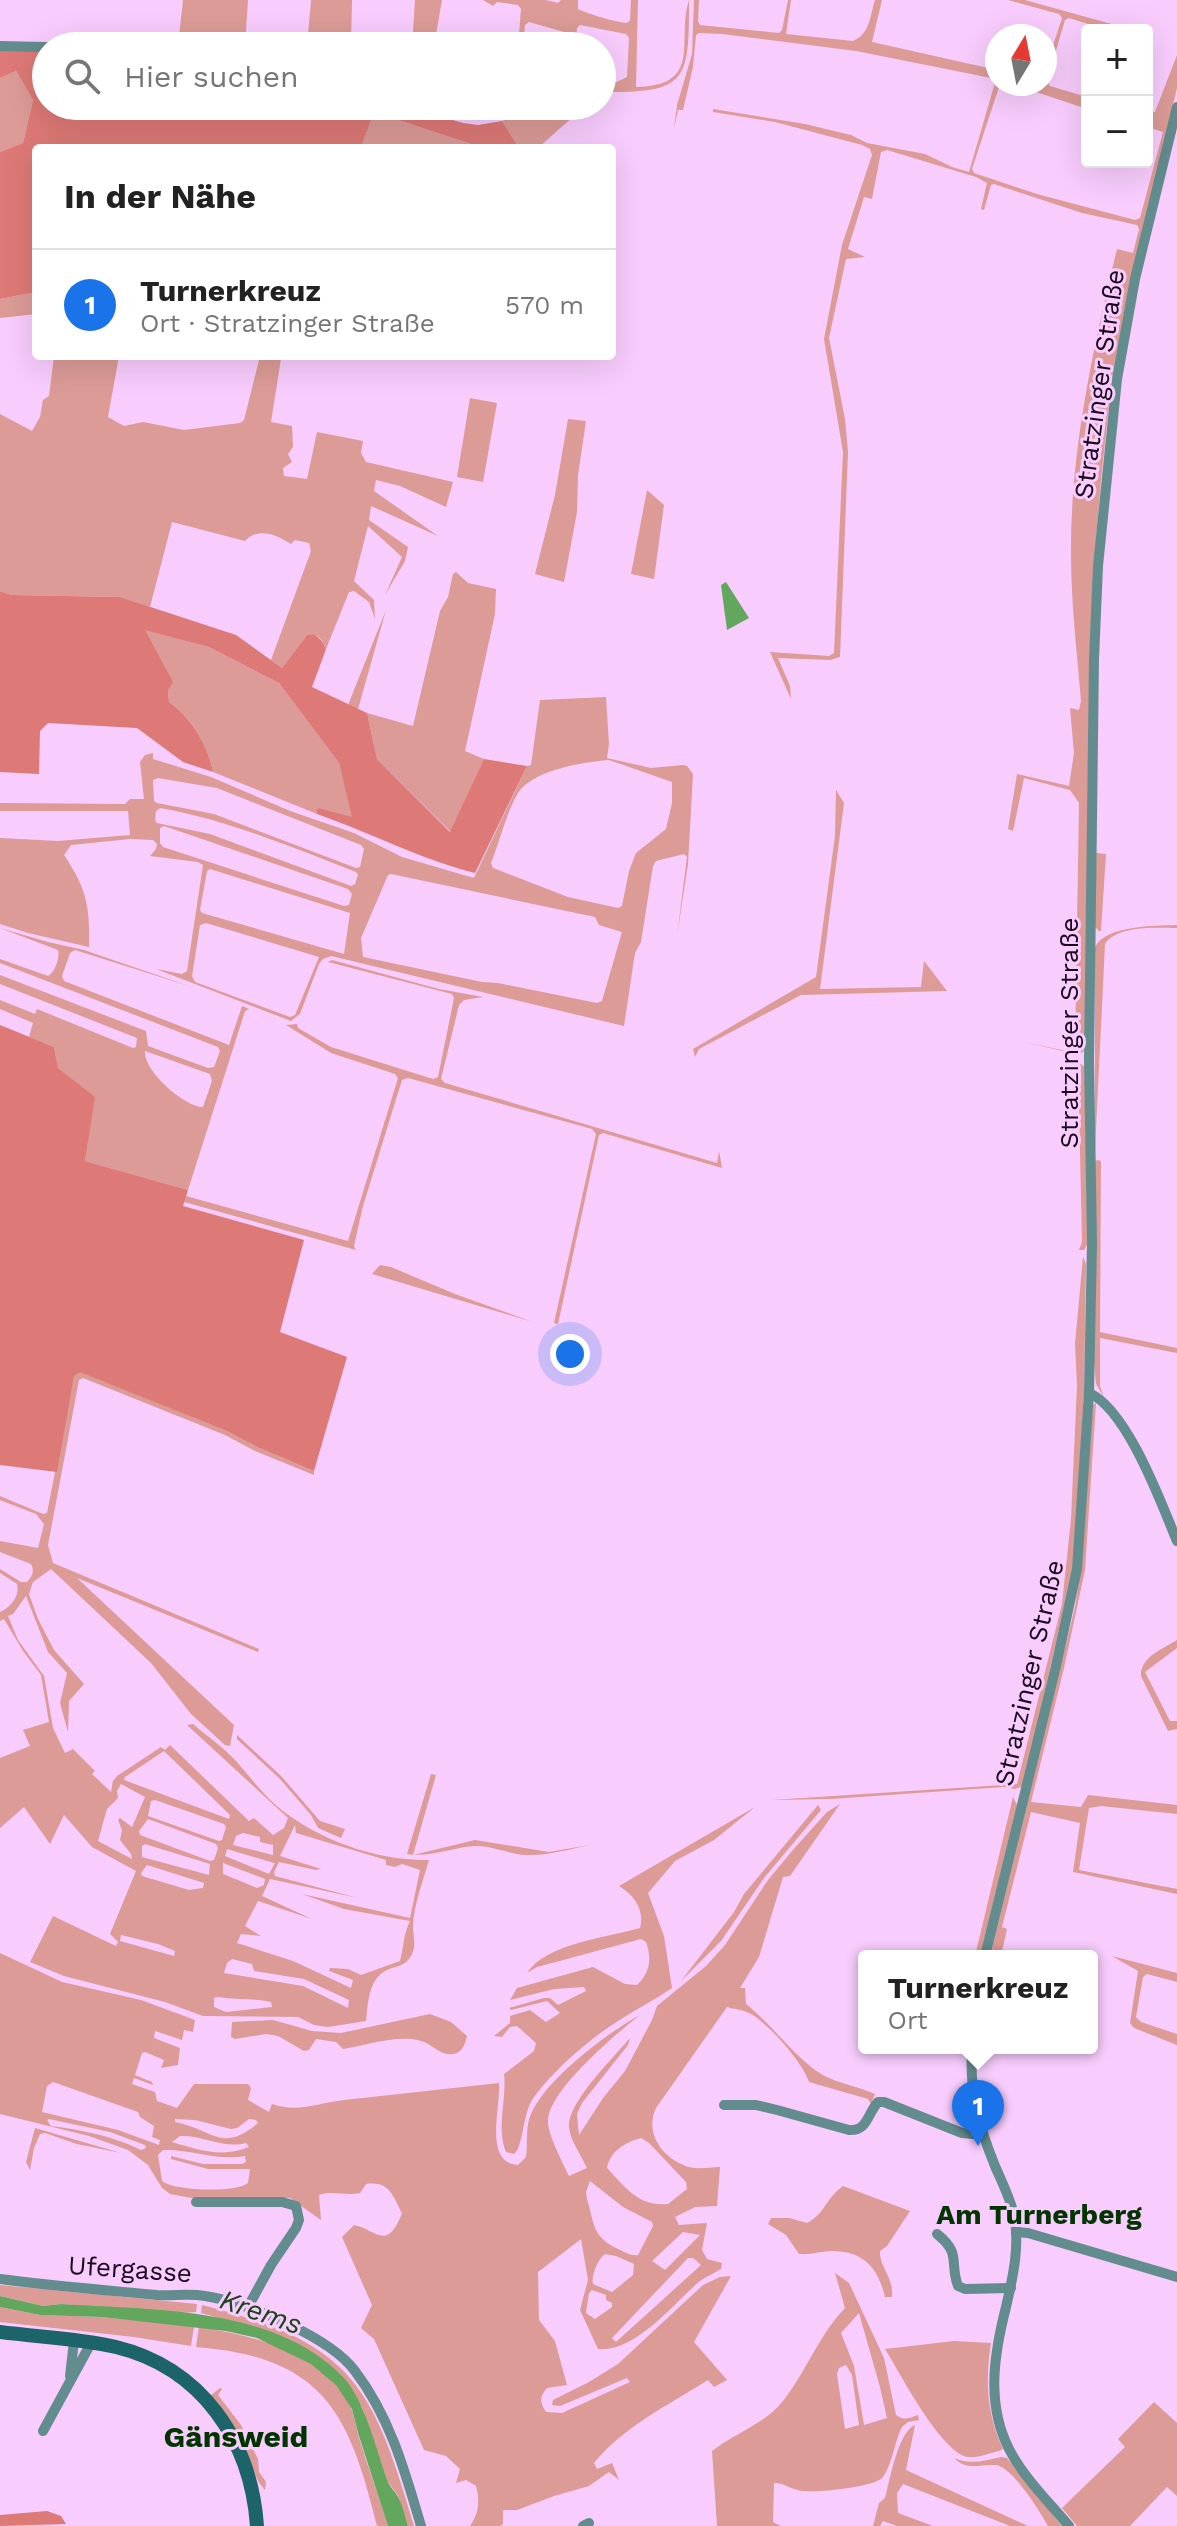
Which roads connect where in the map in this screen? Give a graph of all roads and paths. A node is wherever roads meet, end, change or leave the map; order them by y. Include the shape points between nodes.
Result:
1 (0, 46) edge
2 (32, 47) edge
3 (1177, 107) edge
4 (1089, 1393) junction
5 (1177, 1541) edge
6 (986, 1950) edge
7 (972, 2054) edge
8 (724, 2105) dead end
9 (983, 2135) junction
10 (196, 2202) dead end
11 (1016, 2232) junction
12 (937, 2234) dead end
13 (1177, 2277) edge
14 (0, 2279) edge
15 (1011, 2288) junction
16 (248, 2307) junction
17 (0, 2332) edge
18 (74, 2341) junction
19 (91, 2343) junction
20 (70, 2382) junction
21 (43, 2431) dead end
22 (257, 2526) edge
23 (421, 2526) edge
24 (1069, 2526) edge

1 - 2 street
3 - 4 street, Stratzinger Straße via 1144,238 1117,379 1098,566
4 - 5 street via 1105,1404 1134,1446
4 - 6 street, Stratzinger Straße via 1071,1606
7 - 9 street via 973,2096
8 - 9 street via 756,2105 858,2131 874,2106 884,2102 962,2133
9 - 11 street via 1013,2210
10 - 16 street via 296,2206 296,2228
11 - 13 street
11 - 15 street
12 - 15 street via 949,2243 958,2286
14 - 16 street, Ufergasse via 206,2296
15 - 24 street via 994,2366 1001,2431 1021,2469
16 - 23 street, Ufergasse via 327,2345 353,2368 387,2423
17 - 18 main road
18 - 19 main road
18 - 20 street
19 - 20 street
19 - 22 main road via 154,2361 202,2396 241,2452 255,2497
20 - 21 street

